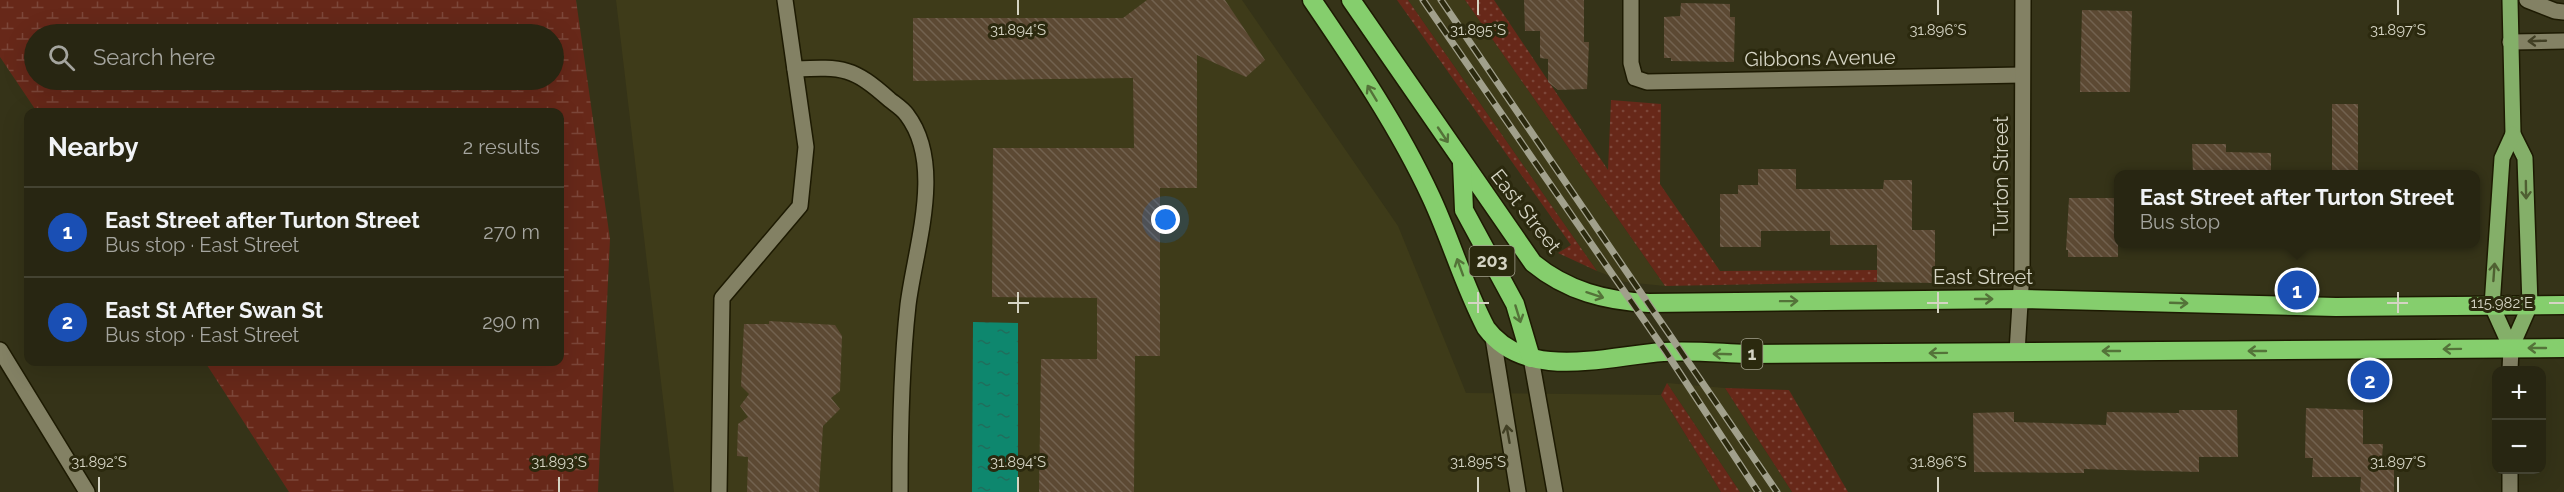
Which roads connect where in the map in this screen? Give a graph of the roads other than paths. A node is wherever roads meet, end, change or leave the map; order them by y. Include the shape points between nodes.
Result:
1 (785, 0) edge
2 (1312, 0) edge
3 (1351, 0) edge
4 (1630, 0) edge
5 (2023, 0) edge
6 (2510, 0) edge
7 (2527, 0) edge
8 (2564, 12) edge
9 (2564, 40) edge
10 (2510, 42) junction
11 (795, 69) junction
12 (2022, 75) junction
13 (2513, 134) junction
14 (1462, 163) junction
15 (2020, 299) junction
16 (2530, 305) junction
17 (2564, 305) edge
18 (2492, 306) junction
19 (1493, 338) junction
20 (2511, 348) junction
21 (2564, 348) edge
22 (0, 350) edge
23 (2017, 352) junction
24 (1531, 358) junction
25 (2510, 366) edge
26 (2510, 474) edge
27 (87, 492) edge
28 (718, 492) edge
29 (900, 492) edge
30 (1518, 492) edge
31 (1555, 492) edge
32 (2510, 492) edge

1 - 11 street
19 -> 2 highway via 1478,314 1414,161
3 -> 14 highway, East Street
4 - 12 street, Gibbons Avenue via 1631,63 1635,78 1647,82
5 - 12 street, Turton Street
6 - 10 main road
7 - 8 street
9 -> 10 street
10 - 13 main road
11 - 28 street via 806,147 800,206 722,298
11 - 29 street via 833,68 864,76 907,115 924,149 926,195 908,304 900,395
12 - 15 street, Turton Street
13 -> 16 main road via 2525,158
18 -> 13 main road via 2502,158
14 -> 15 highway, East Street via 1533,263 1598,298 1648,303
14 -> 24 highway, 203 via 1464,210 1515,304
15 -> 18 highway, East Street via 2336,307
15 - 23 street, Turton Street
16 - 17 highway, East Street
16 - 18 highway, East Street
16 - 20 main road
18 - 20 main road
19 - 24 highway, 1
30 -> 19 street
21 -> 20 highway, 1
20 -> 23 highway, 1
20 - 25 street
22 - 27 street
23 -> 24 highway, 1 via 1666,352 1569,362
24 - 31 street, 203
26 - 32 street

